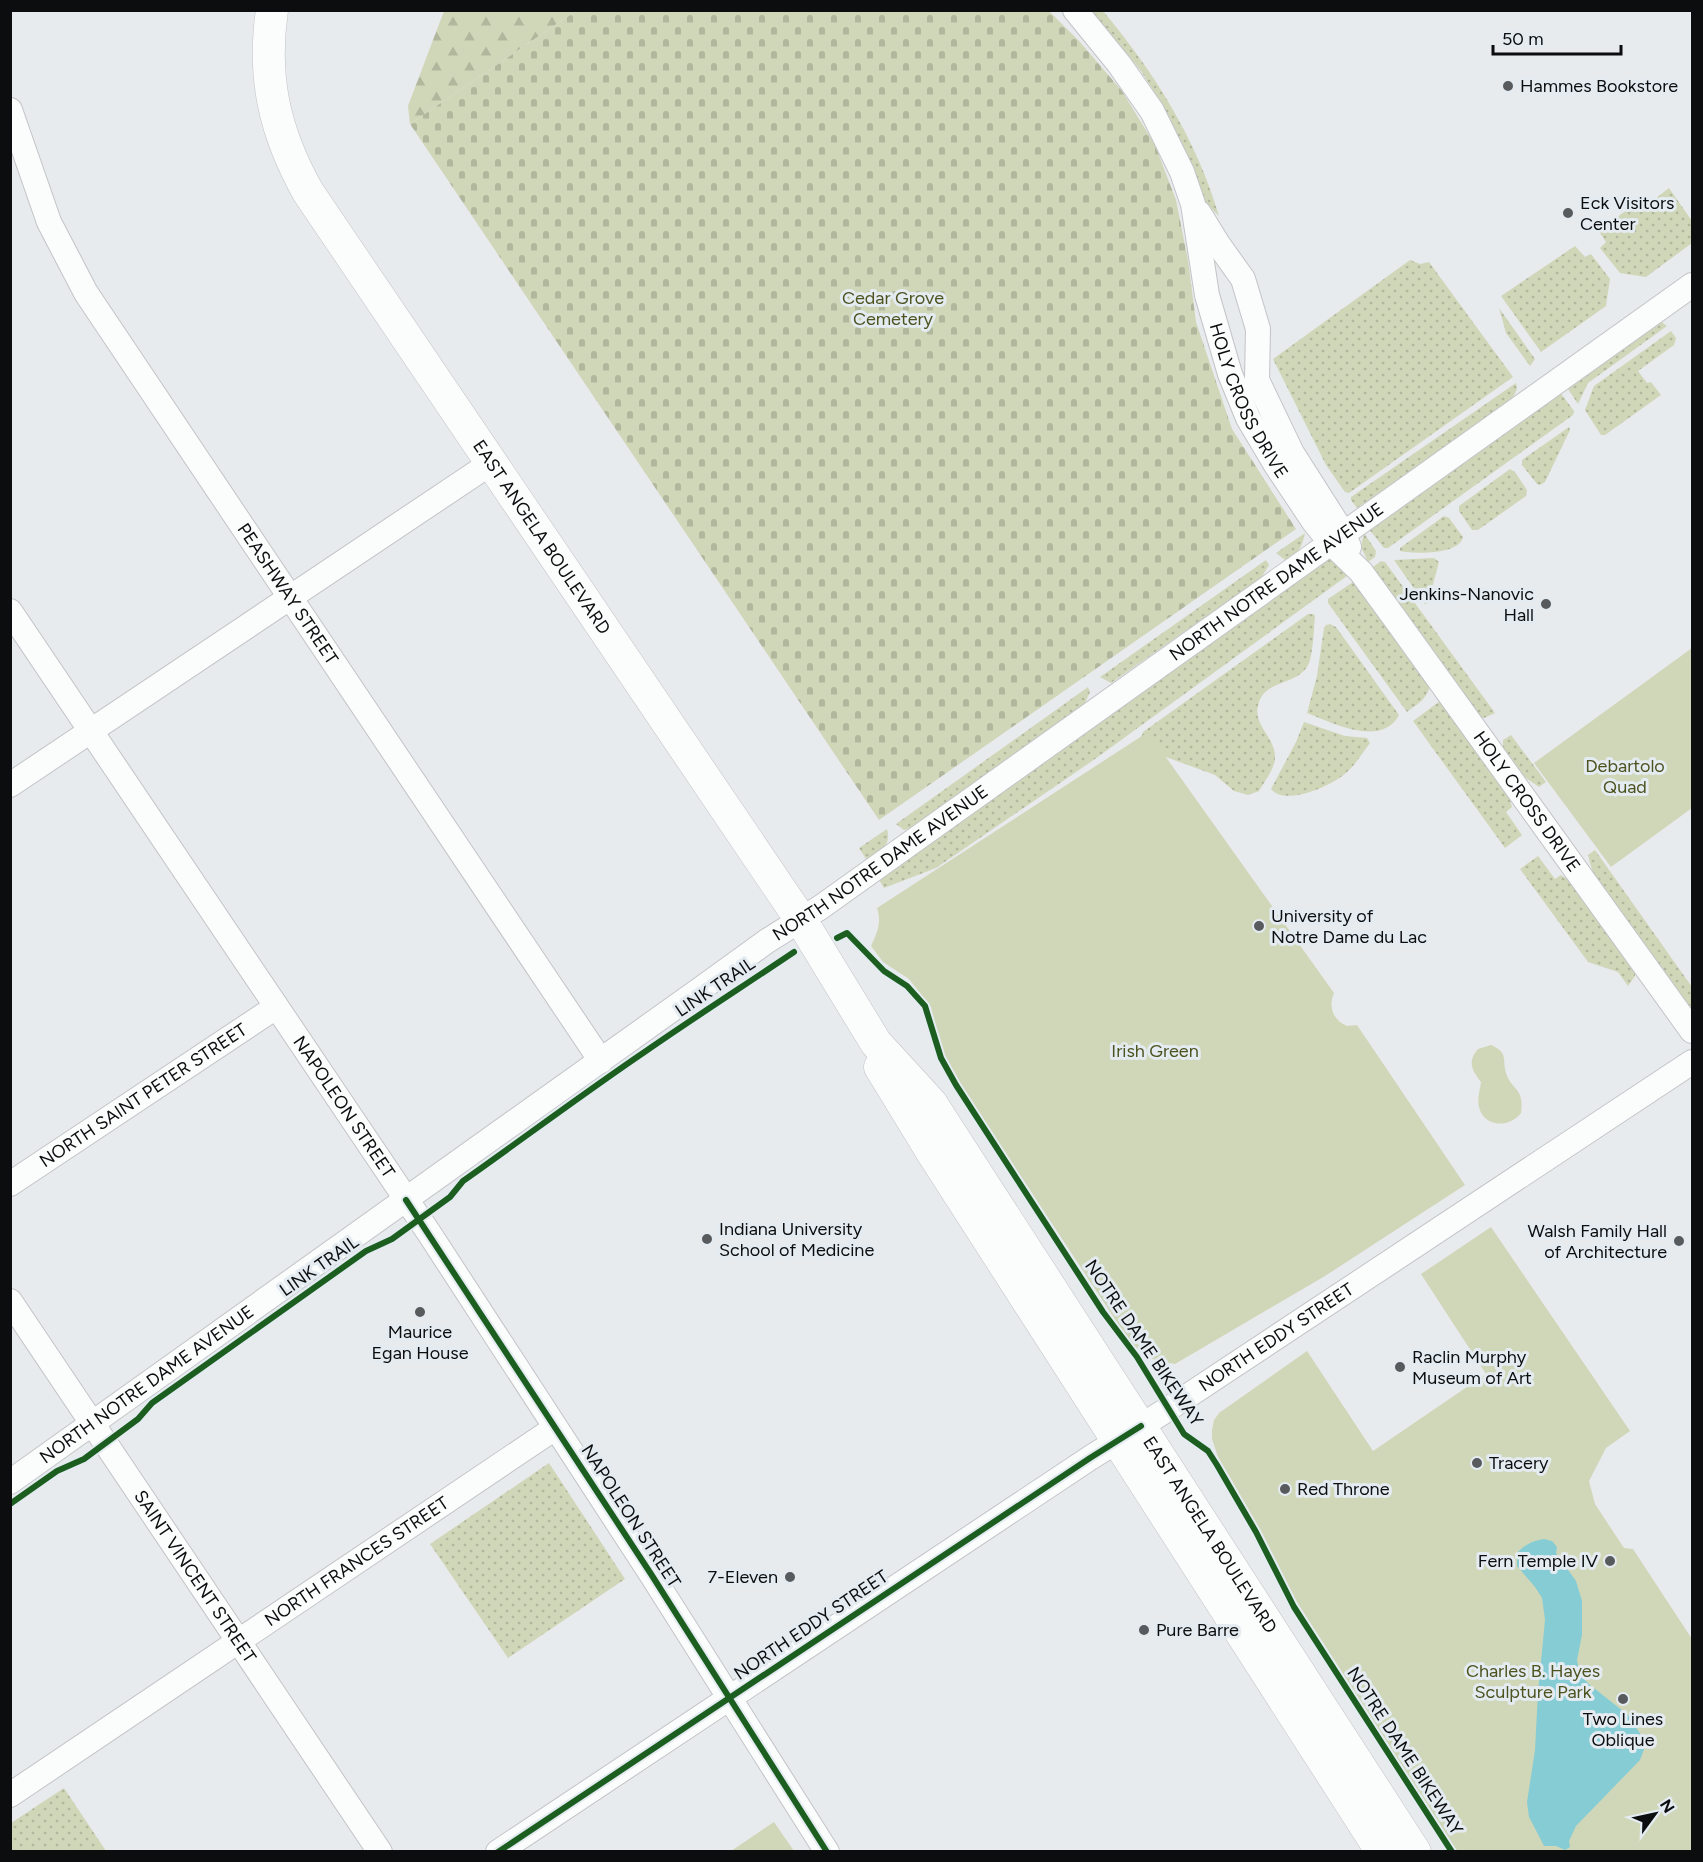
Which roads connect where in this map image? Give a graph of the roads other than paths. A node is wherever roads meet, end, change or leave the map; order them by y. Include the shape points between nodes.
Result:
1 (272, 10) edge
2 (1074, 10) edge
3 (10, 110) edge
4 (1193, 204) junction
5 (1232, 263) junction
6 (1205, 284) junction
7 (1692, 285) edge
8 (491, 463) junction
9 (1337, 538) junction
10 (291, 597) junction
11 (10, 611) edge
12 (91, 731) junction
13 (10, 785) edge
14 (801, 920) junction
15 (276, 1007) junction
16 (1692, 1031) edge
17 (601, 1060) junction
18 (1692, 1062) edge
19 (10, 1184) edge
20 (406, 1200) junction
21 (10, 1301) edge
22 (94, 1424) junction
23 (555, 1428) junction
24 (1129, 1433) junction
25 (10, 1482) edge
26 (238, 1642) junction
27 (728, 1698) junction
28 (10, 1795) edge
29 (381, 1851) edge
30 (498, 1851) edge
31 (827, 1851) edge
32 (1382, 1851) edge
33 (1415, 1851) edge

1 - 8 main road, EAST ANGELA BOULEVARD via 270,85 280,133 293,165
2 - 4 street, HOLY CROSS DRIVE via 1152,111
3 - 10 street, PEASHWAY STREET via 49,222 74,273
4 - 5 street, HOLY CROSS DRIVE
4 - 6 street, HOLY CROSS DRIVE
5 - 6 street via 1223,265
5 - 9 street, HOLY CROSS DRIVE via 1244,279 1258,329 1257,380
6 - 9 street, HOLY CROSS DRIVE via 1230,374 1248,418 1276,465
7 - 9 street, NORTH NOTRE DAME AVENUE
8 - 10 street
8 - 14 main road, EAST ANGELA BOULEVARD
9 - 14 street, NORTH NOTRE DAME AVENUE
9 - 16 street, HOLY CROSS DRIVE
10 - 12 street
10 - 17 street, PEASHWAY STREET
11 - 12 street, NAPOLEON STREET
12 - 13 street
12 - 15 street, NAPOLEON STREET
14 - 17 street, NORTH NOTRE DAME AVENUE
14 - 24 main road, EAST ANGELA BOULEVARD via 876,1042 931,1103
15 - 19 street, NORTH SAINT PETER STREET
15 - 20 street, NAPOLEON STREET
17 - 20 street, NORTH NOTRE DAME AVENUE
18 - 24 street, NORTH EDDY STREET
20 - 22 street, NORTH NOTRE DAME AVENUE
20 - 23 street, NAPOLEON STREET
21 - 22 street, SAINT VINCENT STREET
22 - 25 street, NORTH NOTRE DAME AVENUE
22 - 26 street, SAINT VINCENT STREET
23 - 26 street, NORTH FRANCES STREET
23 - 27 street, NAPOLEON STREET
24 - 27 street, NORTH EDDY STREET
24 - 32 main road, EAST ANGELA BOULEVARD
24 - 33 main road, EAST ANGELA BOULEVARD
26 - 28 street, NORTH FRANCES STREET
26 - 29 street, SAINT VINCENT STREET
27 - 30 street, NORTH EDDY STREET
27 - 31 street, NAPOLEON STREET

